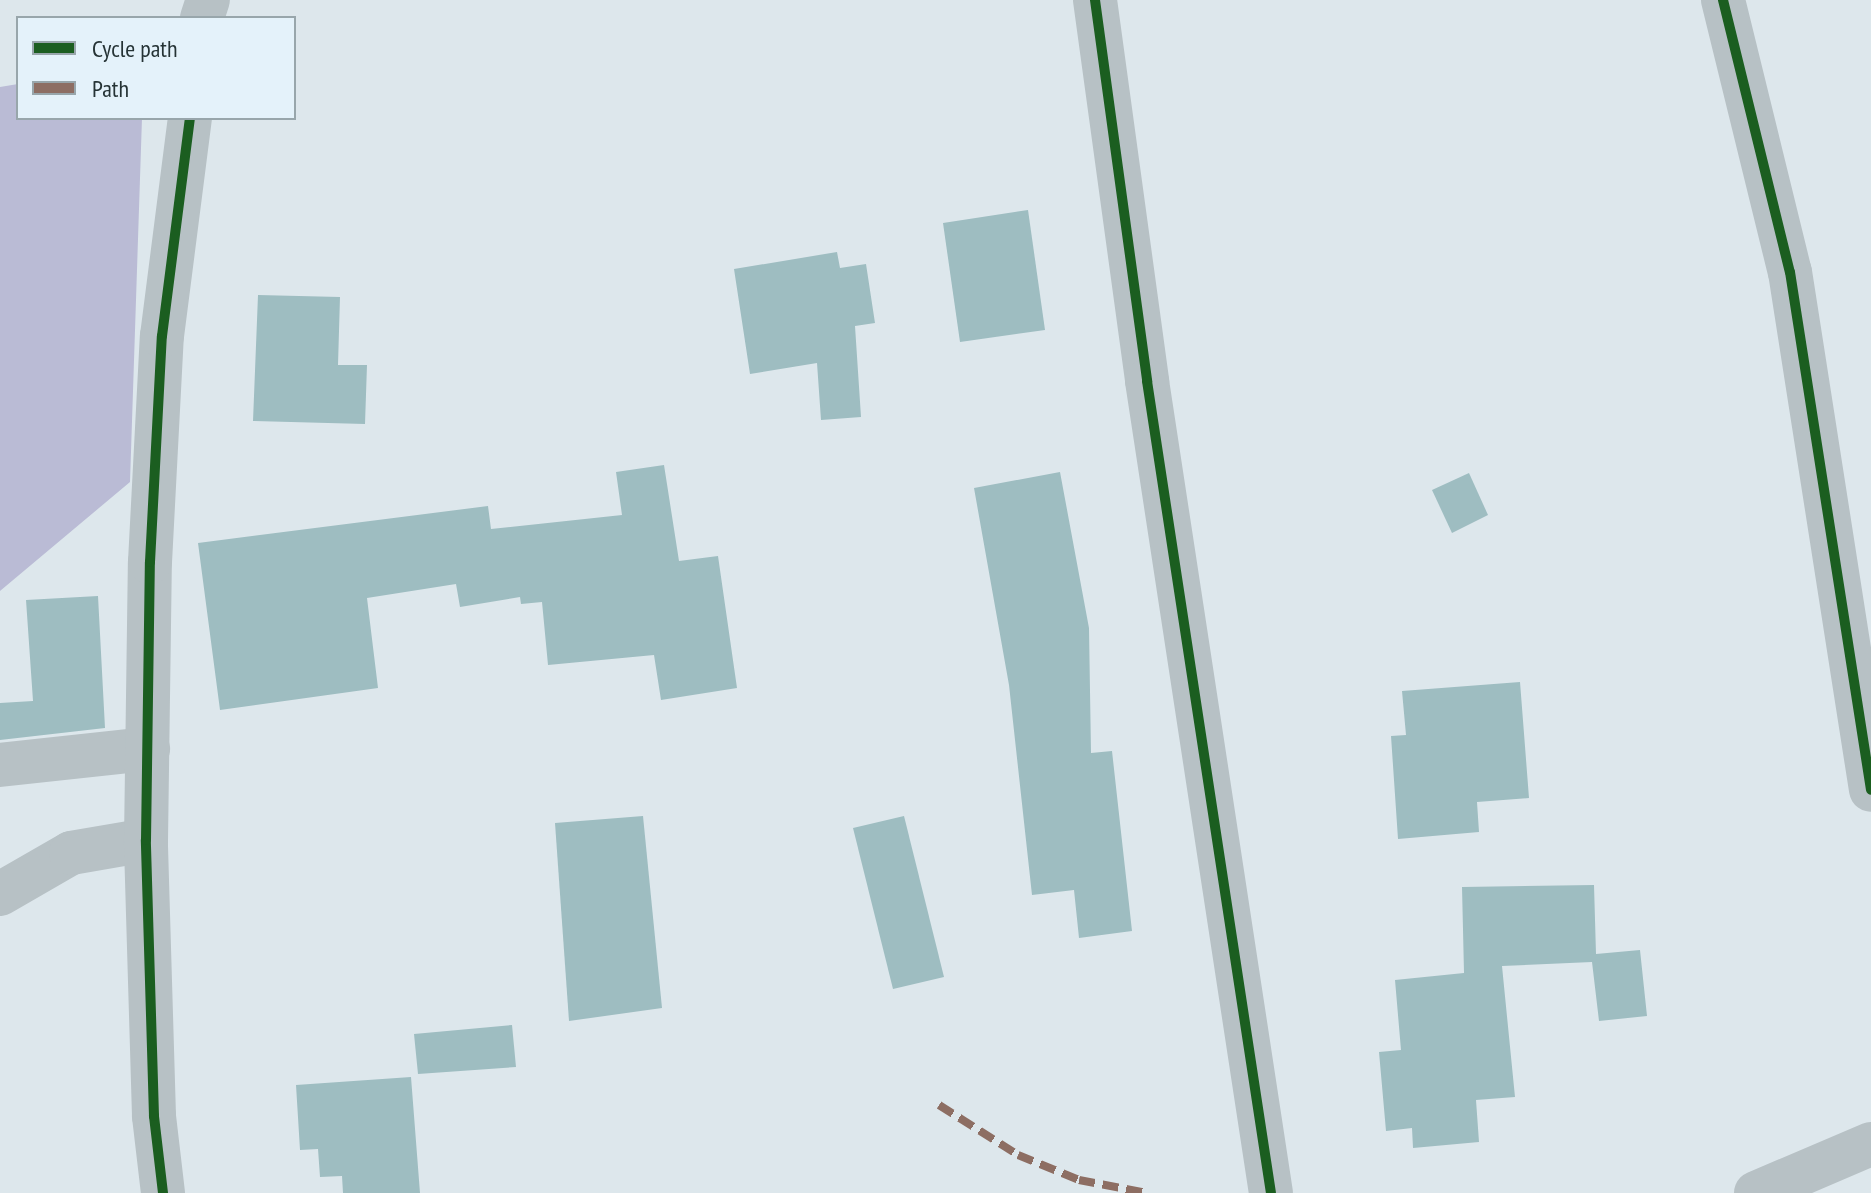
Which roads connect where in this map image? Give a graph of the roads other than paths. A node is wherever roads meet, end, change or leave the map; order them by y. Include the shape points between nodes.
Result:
1 (1095, 0) edge
2 (1723, 0) edge
3 (190, 120) edge
4 (148, 749) junction
5 (0, 765) edge
6 (1871, 790) edge
7 (146, 840) junction
8 (0, 894) edge
9 (1871, 1144) edge
10 (163, 1193) edge
11 (1271, 1193) edge
12 (1756, 1193) edge

1 - 11 street via 1147,381
2 - 6 street via 1790,272
3 - 4 street via 162,336 150,562
4 - 5 street
4 - 7 street
7 - 8 street via 71,853
7 - 10 street via 154,1116
9 - 12 street

